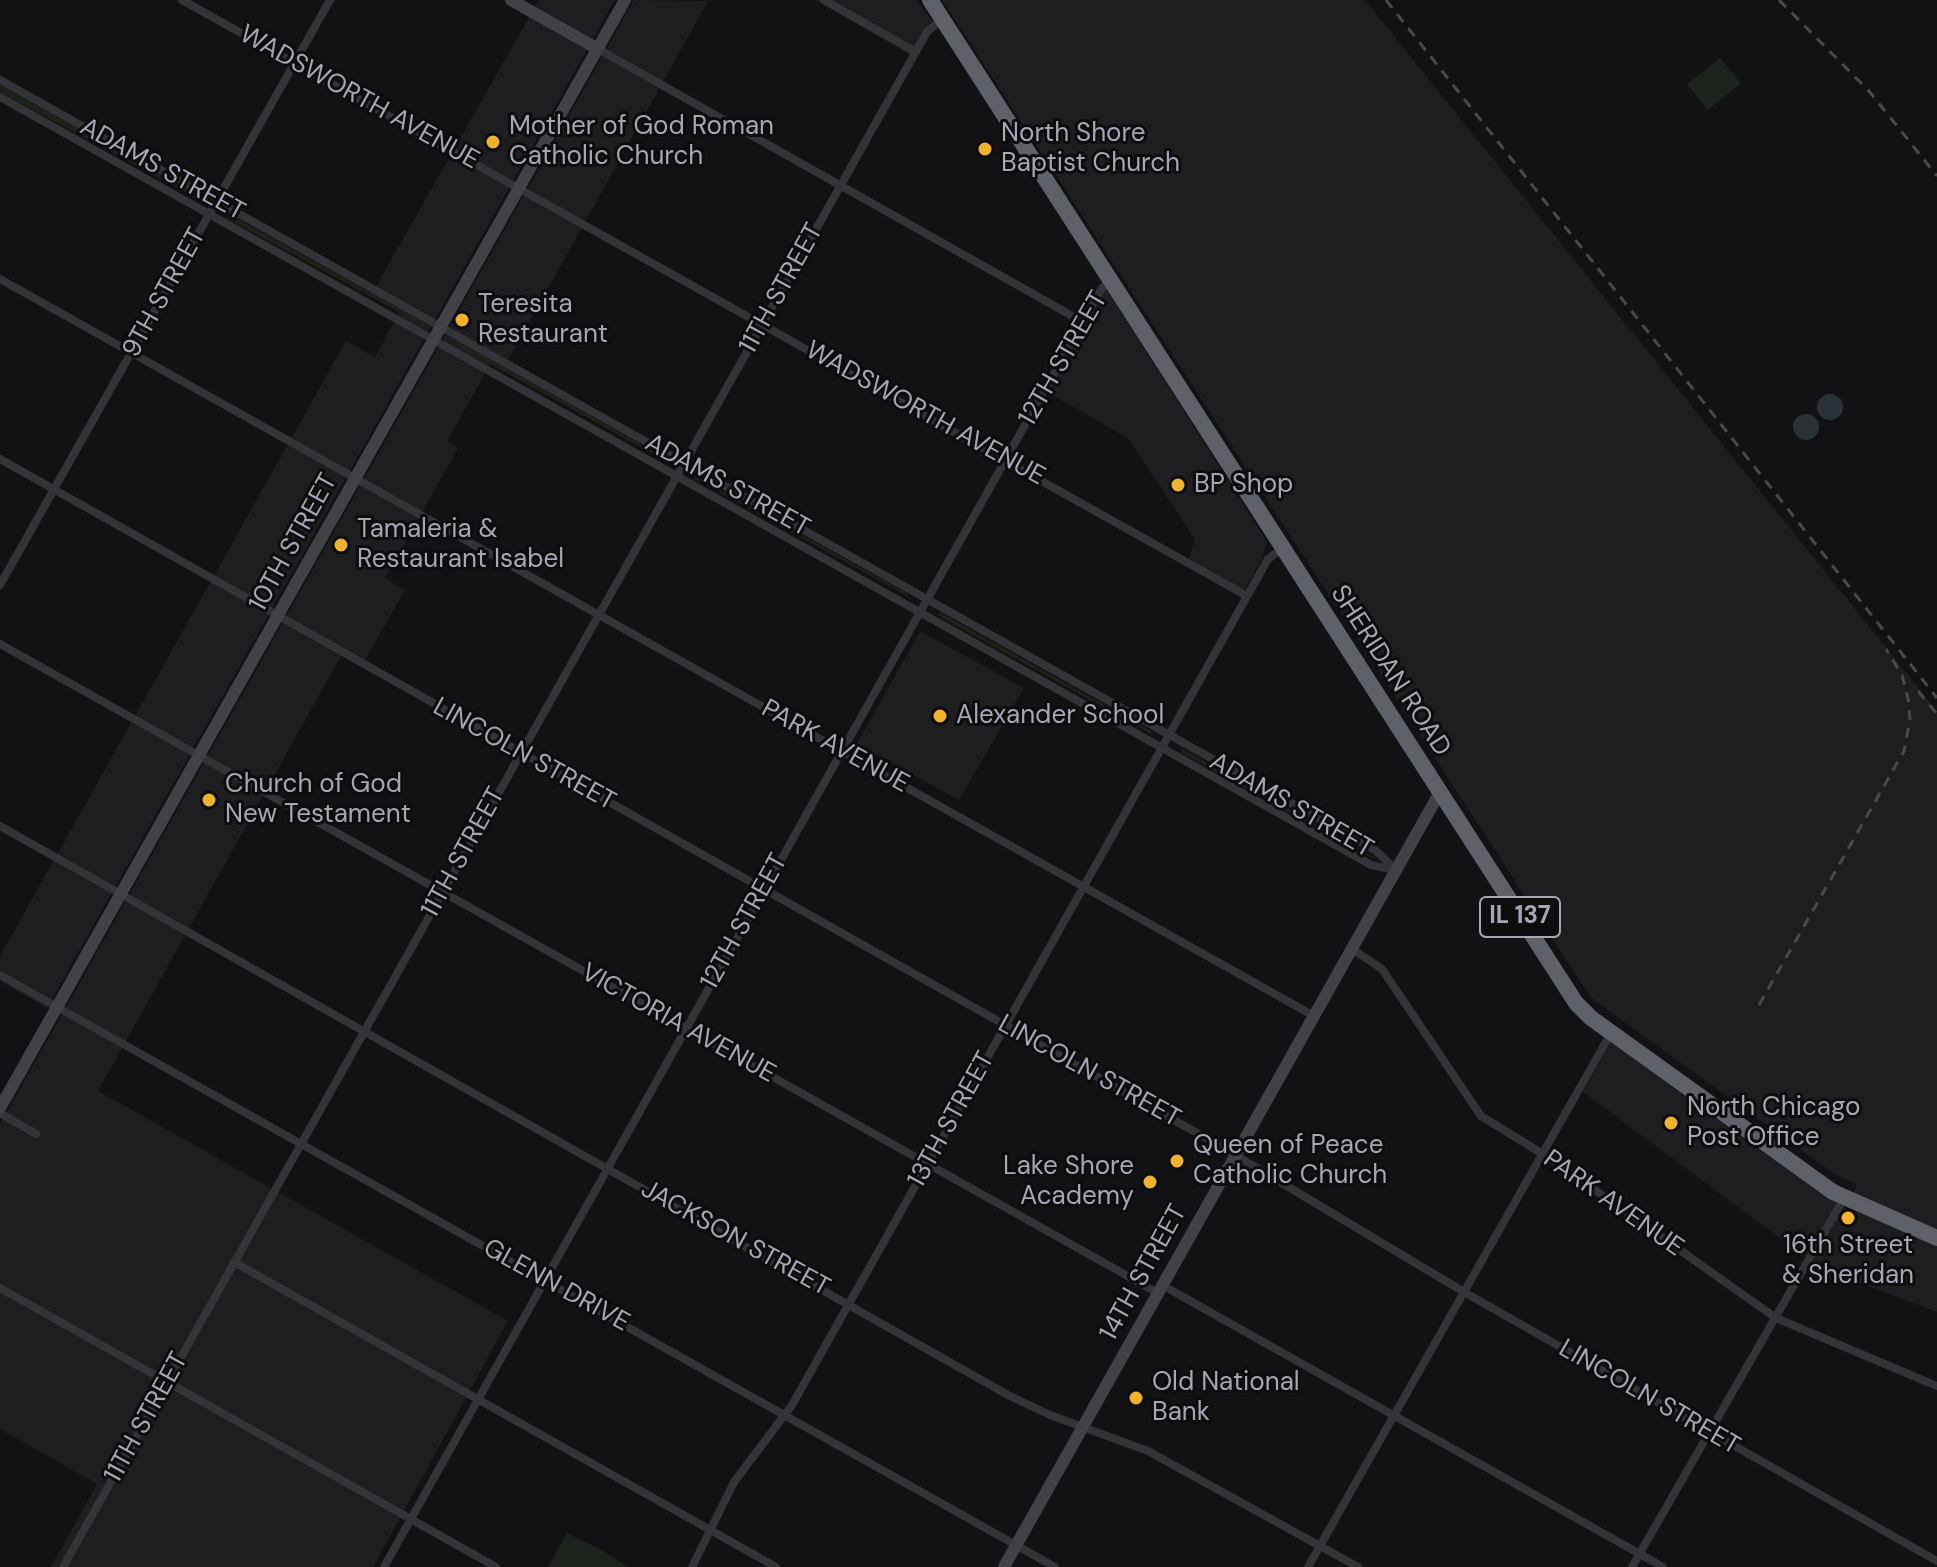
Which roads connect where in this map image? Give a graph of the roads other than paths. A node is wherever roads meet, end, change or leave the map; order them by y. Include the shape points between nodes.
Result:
1 (182, 0) edge
2 (330, 0) edge
3 (511, 0) edge
4 (625, 0) edge
5 (824, 0) edge
6 (930, 0) edge
7 (942, 19) junction
8 (598, 49) junction
9 (916, 52) junction
10 (295, 63) junction
11 (0, 80) edge
12 (0, 97) edge
13 (841, 185) junction
14 (519, 187) junction
15 (217, 200) junction
16 (209, 214) junction
17 (0, 279) edge
18 (1110, 281) junction
19 (1083, 322) junction
20 (762, 323) junction
21 (442, 326) junction
22 (434, 339) junction
23 (131, 353) junction
24 (0, 459) edge
25 (1006, 460) junction
26 (684, 462) junction
27 (677, 475) junction
28 (356, 477) junction
29 (54, 489) junction
30 (1283, 548) junction
31 (0, 585) edge
32 (1247, 596) junction
33 (927, 598) junction
34 (920, 611) junction
35 (599, 614) junction
36 (278, 616) junction
37 (0, 644) edge
38 (1168, 737) junction
39 (1162, 747) junction
40 (841, 750) junction
41 (520, 753) junction
42 (199, 754) junction
43 (1440, 792) junction
44 (0, 826) edge
45 (1396, 870) junction
46 (1084, 887) junction
47 (763, 889) junction
48 (442, 891) junction
49 (121, 893) junction
50 (1352, 949) junction
51 (0, 975) edge
52 (57, 1006) junction
53 (1314, 1016) junction
54 (1006, 1026) junction
55 (685, 1028) junction
56 (364, 1030) junction
57 (1611, 1032) junction
58 (0, 1110) edge
59 (36, 1134) dead end
60 (300, 1142) junction
61 (1542, 1154) junction
62 (1236, 1155) junction
63 (927, 1164) junction
64 (606, 1167) junction
65 (1844, 1198) junction
66 (1937, 1238) edge
67 (234, 1262) junction
68 (544, 1279) junction
69 (0, 1288) edge
70 (1160, 1289) junction
71 (1464, 1292) junction
72 (850, 1303) junction
73 (1776, 1318) junction
74 (169, 1381) junction
75 (1937, 1386) edge
76 (477, 1399) junction
77 (1395, 1415) junction
78 (785, 1416) junction
79 (1082, 1427) junction
80 (1709, 1432) junction
81 (411, 1519) junction
82 (712, 1531) junction
83 (1016, 1546) junction
84 (1320, 1546) junction
85 (1640, 1554) junction
86 (1937, 1561) edge
87 (63, 1567) edge
88 (384, 1567) edge
89 (496, 1567) edge
90 (692, 1567) edge
91 (776, 1567) edge
92 (1004, 1567) edge
93 (1055, 1567) edge
94 (1308, 1567) edge
95 (1358, 1567) edge
96 (1632, 1567) edge
97 (1663, 1567) edge

1 - 10 street, WADSWORTH AVENUE
2 - 10 street, 9TH STREET
3 - 8 street
4 - 8 street, 10TH STREET
5 - 9 street
6 - 7 highway, SHERIDAN ROAD / IL 137
7 - 9 street, 11TH STREET
7 - 18 highway, SHERIDAN ROAD / IL 137
8 - 13 street
8 - 14 street, 10TH STREET
9 - 13 street, 11TH STREET
10 - 14 street, WADSWORTH AVENUE
10 - 15 street, 9TH STREET
11 - 15 street, ADAMS STREET
12 - 16 street, ADAMS STREET
13 - 19 street
13 - 20 street, 11TH STREET
14 - 20 street, WADSWORTH AVENUE
14 - 21 street, 10TH STREET
15 - 16 street, 9TH STREET
15 - 21 street, ADAMS STREET
16 - 22 street, ADAMS STREET
16 - 23 street, 9TH STREET
17 - 23 street, PARK AVENUE
18 - 19 street, 12TH STREET
18 - 30 highway, SHERIDAN ROAD / IL 137
19 - 25 street, 12TH STREET
20 - 25 street, WADSWORTH AVENUE
20 - 26 street, 11TH STREET
21 - 22 street, 10TH STREET
21 - 26 street, ADAMS STREET
22 - 27 street, ADAMS STREET
22 - 28 street, 10TH STREET
23 - 28 street, PARK AVENUE
23 - 29 street, 9TH STREET
24 - 29 street, LINCOLN STREET
25 - 32 street, WADSWORTH AVENUE
25 - 33 street, 12TH STREET
26 - 27 street, 11TH STREET
26 - 33 street, ADAMS STREET
27 - 34 street, ADAMS STREET
27 - 35 street, 11TH STREET
28 - 35 street, PARK AVENUE
28 - 36 street, 10TH STREET
29 - 31 street, 9TH STREET
29 - 36 street, LINCOLN STREET
30 - 32 street, 13TH STREET via 1268,559
30 - 43 highway, SHERIDAN ROAD / IL 137
32 - 38 street, 13TH STREET
33 - 34 street, 12TH STREET
33 - 38 street, ADAMS STREET
34 - 39 street, ADAMS STREET
34 - 40 street, 12TH STREET
35 - 40 street, PARK AVENUE
35 - 41 street, 11TH STREET
36 - 41 street, LINCOLN STREET
36 - 42 street, 10TH STREET
37 - 42 street, VICTORIA AVENUE
38 - 39 street, 13TH STREET
38 - 45 street, ADAMS STREET via 1375,850
39 - 45 street, ADAMS STREET via 1371,865
39 - 46 street, 13TH STREET
40 - 46 street, PARK AVENUE
40 - 47 street, 12TH STREET
41 - 47 street, LINCOLN STREET
41 - 48 street, 11TH STREET
42 - 48 street, VICTORIA AVENUE
42 - 49 street, 10TH STREET
43 - 45 street, 14TH STREET
43 - 57 highway, SHERIDAN ROAD / IL 137 via 1576,1003
44 - 49 street, JACKSON STREET
45 - 50 street, 14TH STREET
46 - 53 street, PARK AVENUE
46 - 54 street, 13TH STREET
47 - 54 street, LINCOLN STREET
47 - 55 street, 12TH STREET
48 - 55 street, VICTORIA AVENUE
48 - 56 street, 11TH STREET
49 - 52 street, 10TH STREET
49 - 56 street, JACKSON STREET
50 - 53 street, 14TH STREET
50 - 61 street, PARK AVENUE via 1382,969 1472,1108
51 - 52 street, GLENN DRIVE
52 - 58 street, 10TH STREET
52 - 60 street, GLENN DRIVE
53 - 62 street, 14TH STREET
54 - 62 street, LINCOLN STREET
54 - 63 street, 13TH STREET
55 - 63 street, VICTORIA AVENUE
55 - 64 street, 12TH STREET
56 - 60 street, 11TH STREET
56 - 64 street, JACKSON STREET
57 - 61 street
57 - 65 highway, SHERIDAN ROAD / IL 137
58 - 59 street
60 - 67 street, 11TH STREET
60 - 68 street, GLENN DRIVE
61 - 71 street
61 - 73 street, PARK AVENUE
62 - 70 street, 14TH STREET
62 - 71 street, LINCOLN STREET
63 - 70 street, VICTORIA AVENUE
63 - 72 street, 13TH STREET
64 - 68 street, 12TH STREET
64 - 72 street, JACKSON STREET
65 - 66 highway, SHERIDAN ROAD / IL 137
65 - 73 street
67 - 74 street, 11TH STREET
67 - 76 street
68 - 76 street, 12TH STREET
68 - 78 street, GLENN DRIVE
69 - 74 street
70 - 77 street, VICTORIA AVENUE
70 - 79 street, 14TH STREET
71 - 77 street
71 - 80 street, LINCOLN STREET
72 - 78 street, 13TH STREET
72 - 79 street, JACKSON STREET via 1008,1395
73 - 75 street, PARK AVENUE
73 - 80 street
74 - 81 street
74 - 87 street, 11TH STREET
76 - 81 street, 12TH STREET
76 - 82 street
77 - 84 street
77 - 85 street, VICTORIA AVENUE
78 - 82 street, 13TH STREET via 746,1463
78 - 83 street, GLENN DRIVE
79 - 83 street, 14TH STREET
79 - 84 street, JACKSON STREET via 1148,1451
80 - 85 street
80 - 86 street, LINCOLN STREET
81 - 88 street, 12TH STREET
81 - 89 street
82 - 90 street, 13TH STREET
82 - 91 street
83 - 92 street, 14TH STREET
83 - 93 street, GLENN DRIVE
84 - 94 street
84 - 95 street, JACKSON STREET
85 - 96 street
85 - 97 street, VICTORIA AVENUE

